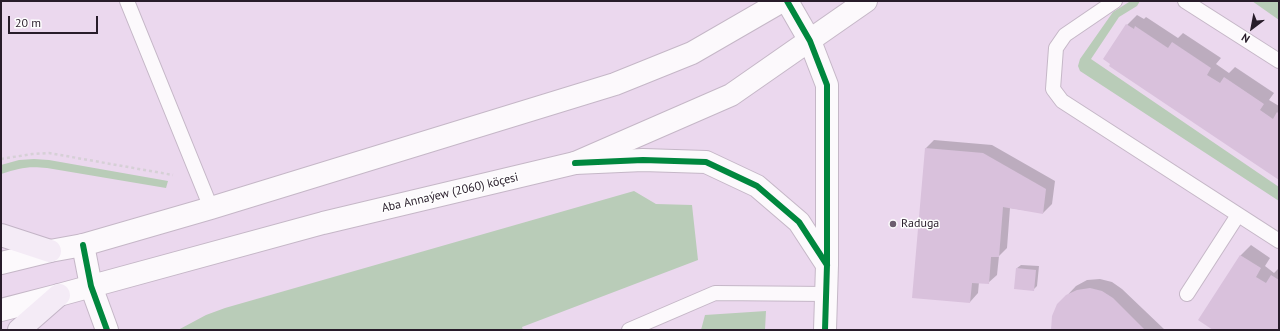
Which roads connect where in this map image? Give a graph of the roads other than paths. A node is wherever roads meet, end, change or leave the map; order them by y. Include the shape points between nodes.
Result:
1 (127, 1) edge
2 (782, 1) edge
3 (787, 1) edge
4 (866, 1) edge
5 (1115, 1) edge
6 (1185, 1) edge
7 (810, 41) junction
8 (1279, 61) edge
9 (575, 163) junction
10 (211, 208) junction
11 (1238, 215) junction
12 (1, 236) edge
13 (1279, 241) edge
14 (83, 245) junction
15 (50, 251) junction
16 (1, 263) edge
17 (827, 265) junction
18 (91, 286) junction
19 (826, 294) junction
20 (1187, 294) dead end
21 (58, 295) junction
22 (1, 310) edge
23 (18, 330) edge
24 (107, 330) edge
25 (629, 330) edge
26 (825, 330) edge

1 - 10 lane
2 - 10 main road via 692,53 615,84
3 - 7 main road
4 - 7 main road, Aba Annaýew (2060) köçesi
5 - 11 lane via 1065,35 1056,48 1053,90 1062,101
6 - 8 lane
7 - 9 main road, Aba Annaýew (2060) köçesi via 731,95
7 - 17 main road via 828,86
9 - 17 main road via 643,160 706,162 757,186 799,222
9 - 18 main road, Aba Annaýew (2060) köçesi via 323,223
10 - 14 main road
11 - 13 lane
11 - 20 lane
12 - 15 highway
14 - 15 main road
14 - 18 main road
15 - 16 main road
17 - 19 main road
18 - 21 main road, Aba Annaýew (2060) köçesi
18 - 24 main road
19 - 25 lane via 715,293
19 - 26 main road
21 - 22 main road, Aba Annaýew (2060) köçesi
21 - 23 highway

